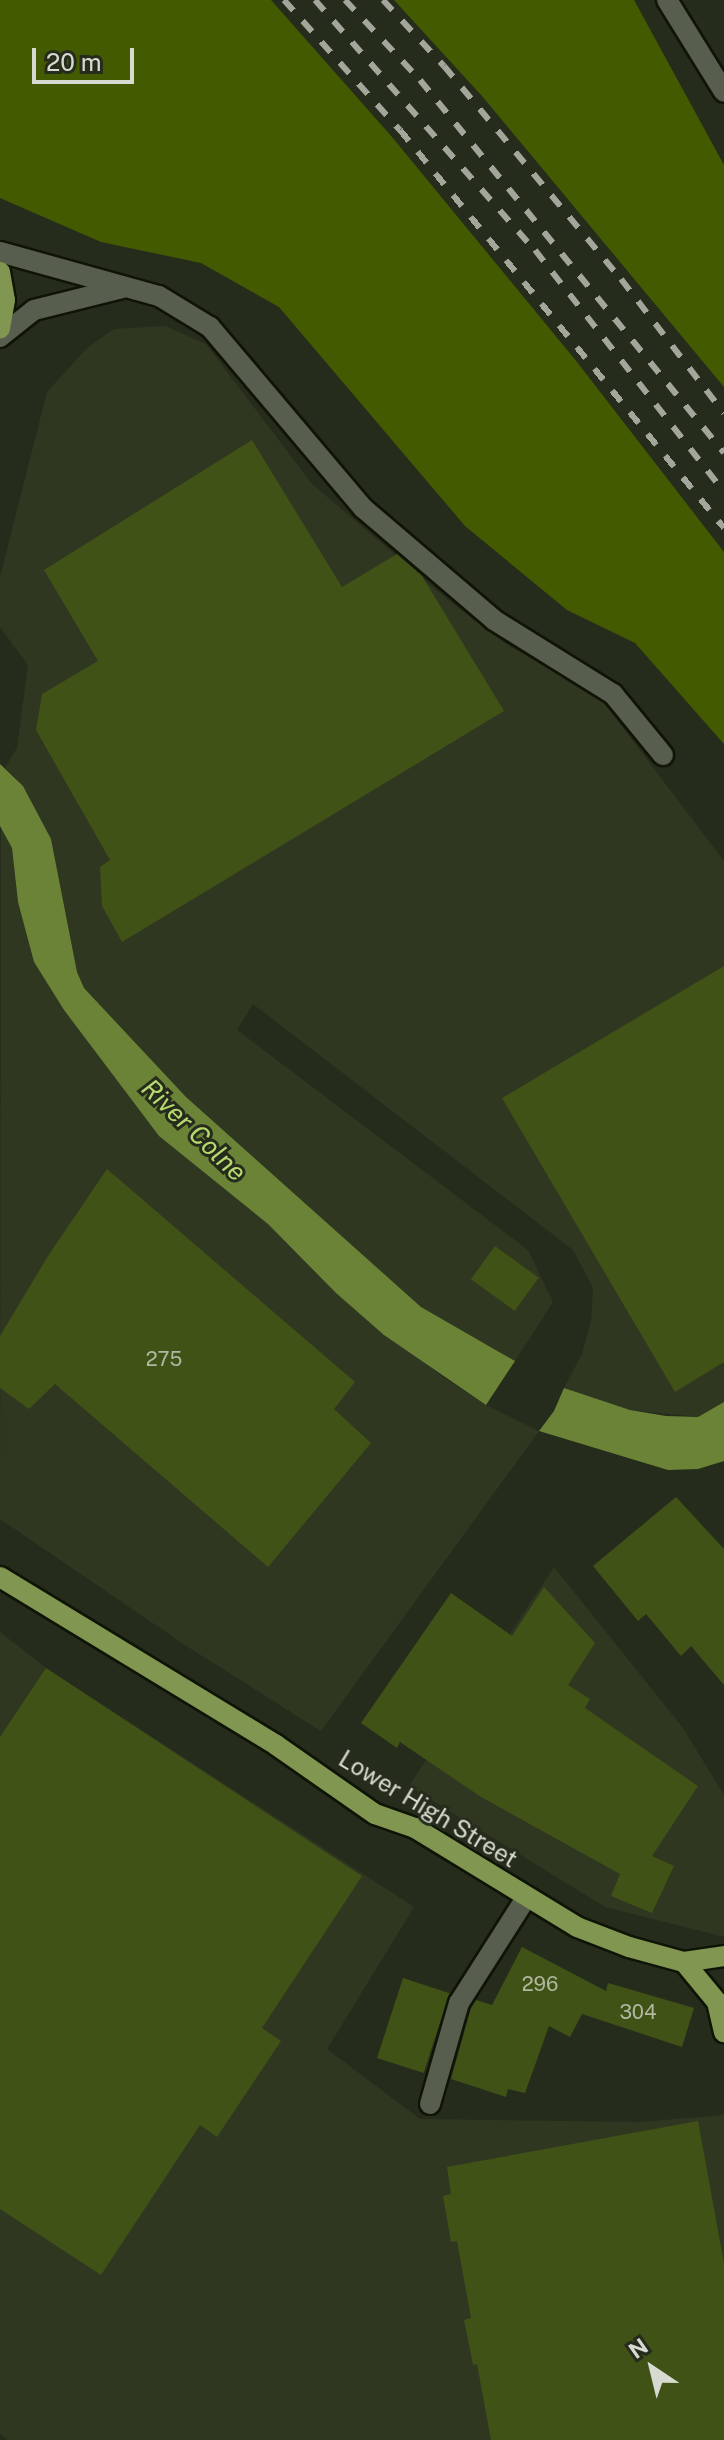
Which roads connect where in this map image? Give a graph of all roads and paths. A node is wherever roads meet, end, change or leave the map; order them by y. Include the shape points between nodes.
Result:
1 (667, 0) edge
2 (724, 92) edge
3 (0, 252) edge
4 (0, 272) edge
5 (126, 287) junction
6 (0, 329) edge
7 (0, 337) edge
8 (663, 755) dead end
9 (1, 1578) edge
10 (526, 1898) junction
11 (724, 1956) edge
12 (684, 1962) junction
13 (724, 2030) edge
14 (430, 2104) dead end

1 - 2 street
3 - 5 street
4 - 6 main road via 5,300
5 - 7 street via 34,310
5 - 8 street via 159,296 210,327 363,508 494,620 613,694
9 - 10 main road, Lower High Street via 276,1745 375,1814 415,1828
10 - 12 main road, Lower High Street via 577,1927
10 - 14 street via 459,2003
11 - 12 main road, Lower High Street
12 - 13 main road via 717,2002

